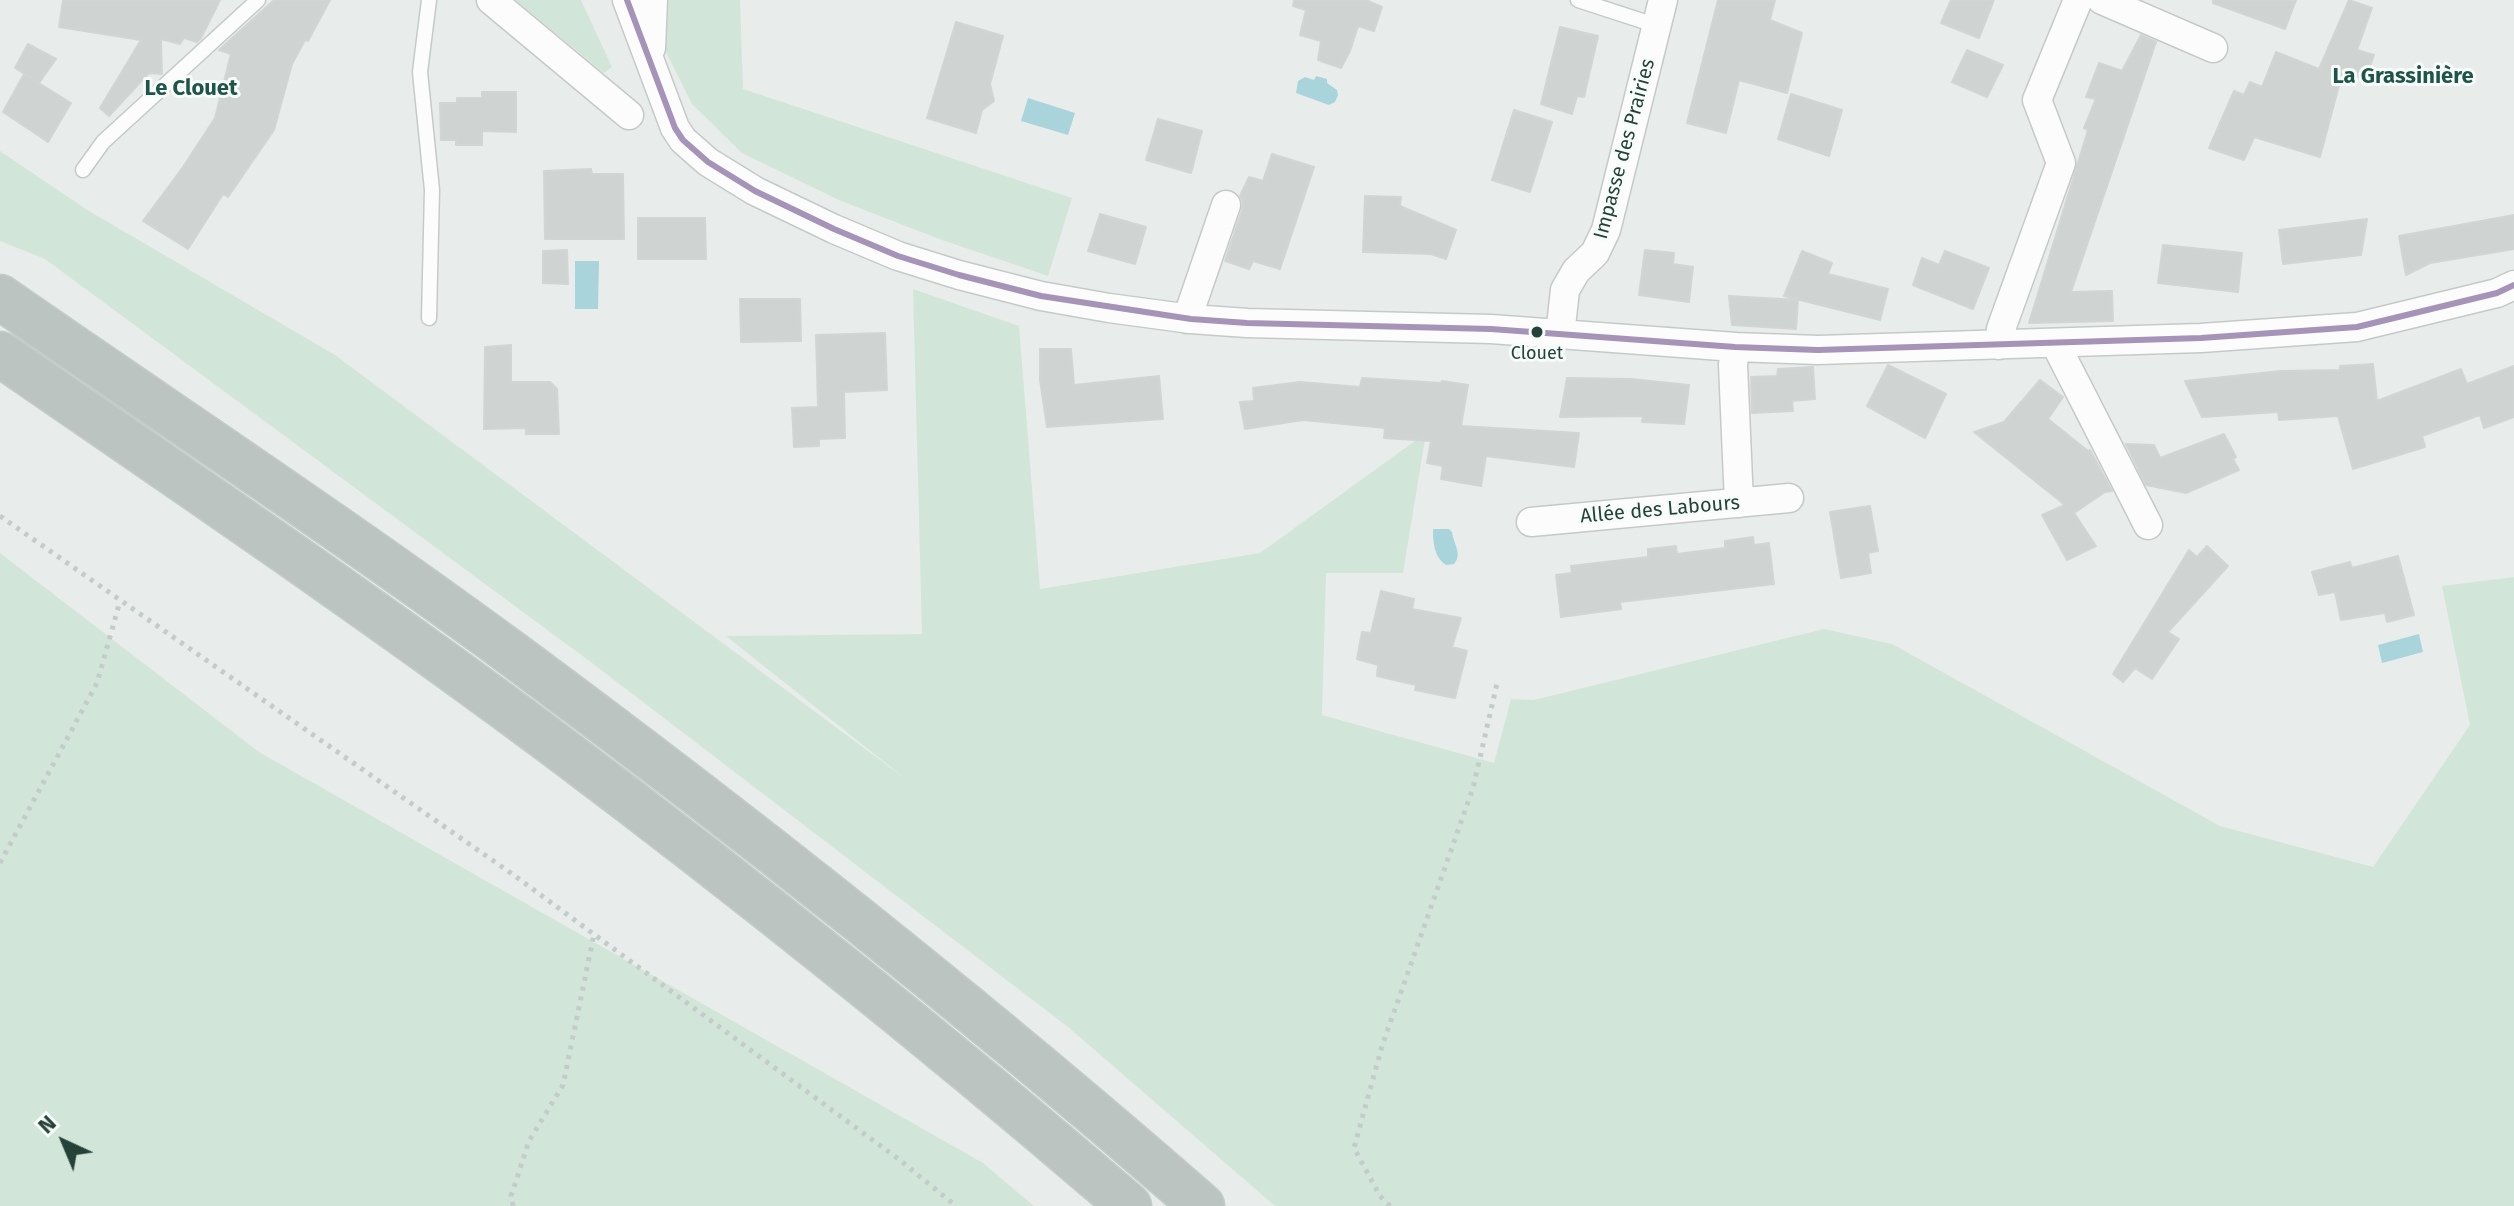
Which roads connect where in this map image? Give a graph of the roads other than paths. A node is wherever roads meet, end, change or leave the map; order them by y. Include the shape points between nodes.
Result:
1 (258, 0) edge
2 (429, 0) edge
3 (491, 0) edge
4 (627, 0) edge
5 (653, 0) edge
6 (1578, 0) edge
7 (2078, 0) edge
8 (2102, 0) edge
9 (1661, 13) edge
10 (2213, 48) dead end
11 (650, 61) junction
12 (629, 115) dead end
13 (83, 170) dead end
14 (1226, 205) dead end
15 (2514, 285) edge
16 (0, 297) edge
17 (429, 318) dead end
18 (1187, 319) junction
19 (1560, 335) junction
20 (2055, 343) junction
21 (1999, 345) junction
22 (1735, 347) junction
23 (0, 354) edge
24 (1789, 498) dead end
25 (1739, 503) junction
26 (1531, 522) dead end
27 (2148, 525) dead end
28 (1129, 1206) edge
29 (1202, 1206) edge

1 - 13 lane via 103,142
2 - 17 lane via 420,72 432,190
3 - 12 street
4 - 11 street
5 - 11 street
6 - 9 lane
7 - 21 street via 2037,100 2061,163
8 - 10 street
9 - 19 street, Impasse des Prairies via 1606,230 1565,290
11 - 18 street via 683,140 708,162 795,212 898,256 959,275 1041,296
14 - 18 street
15 - 20 street via 2357,327
16 - 29 highway via 508,650 951,995
18 - 19 street
19 - 22 street
20 - 21 street
20 - 27 street
21 - 22 street
22 - 25 street
23 - 28 highway via 568,755 837,962
24 - 25 street, Allée des Labours
25 - 26 street, Allée des Labours

